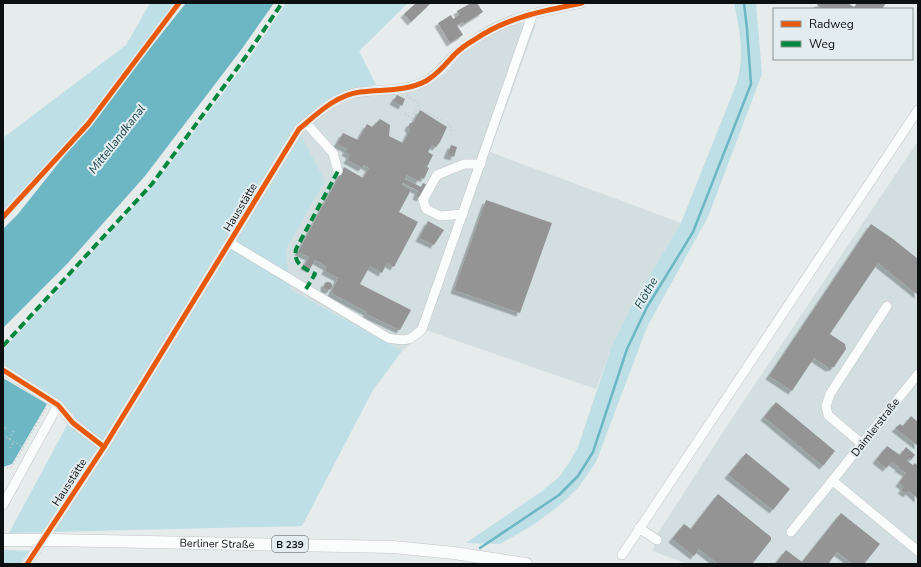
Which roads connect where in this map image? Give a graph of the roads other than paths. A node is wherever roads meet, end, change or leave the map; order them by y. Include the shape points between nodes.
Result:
1 (582, 3) edge
2 (533, 13) junction
3 (918, 110) edge
4 (306, 122) junction
5 (481, 164) junction
6 (338, 171) dead end
7 (463, 214) junction
8 (230, 243) junction
9 (887, 306) dead end
10 (3, 370) edge
11 (918, 374) edge
12 (58, 405) junction
13 (862, 444) junction
14 (104, 447) junction
15 (833, 481) junction
16 (3, 505) edge
17 (639, 528) junction
18 (791, 532) dead end
19 (3, 540) edge
20 (656, 540) dead end
21 (918, 551) edge
22 (622, 554) dead end
23 (27, 564) edge
24 (526, 564) edge

1 - 2 street, Hausstätte
2 - 4 street, Hausstätte via 511,20 474,40 455,54 442,70 426,81 397,90 358,92 321,110
2 - 5 street
3 - 17 street
4 - 6 street via 333,153
4 - 8 street, Hausstätte via 299,129
5 - 7 street
5 - 7 street via 464,164 437,175 423,200 426,209 440,216
7 - 8 street via 422,329 412,339 388,338
8 - 14 street, Hausstätte
9 - 13 street via 830,394 826,406 828,415
10 - 12 street
11 - 13 street, Daimlerstraße
12 - 14 street via 73,423
12 - 16 street
13 - 15 street, Daimlerstraße
14 - 23 street, Hausstätte
15 - 18 street, Daimlerstraße
15 - 21 street
17 - 20 street
17 - 22 street
19 - 24 main road, Berliner Straße / B 239, bridge via 393,546

